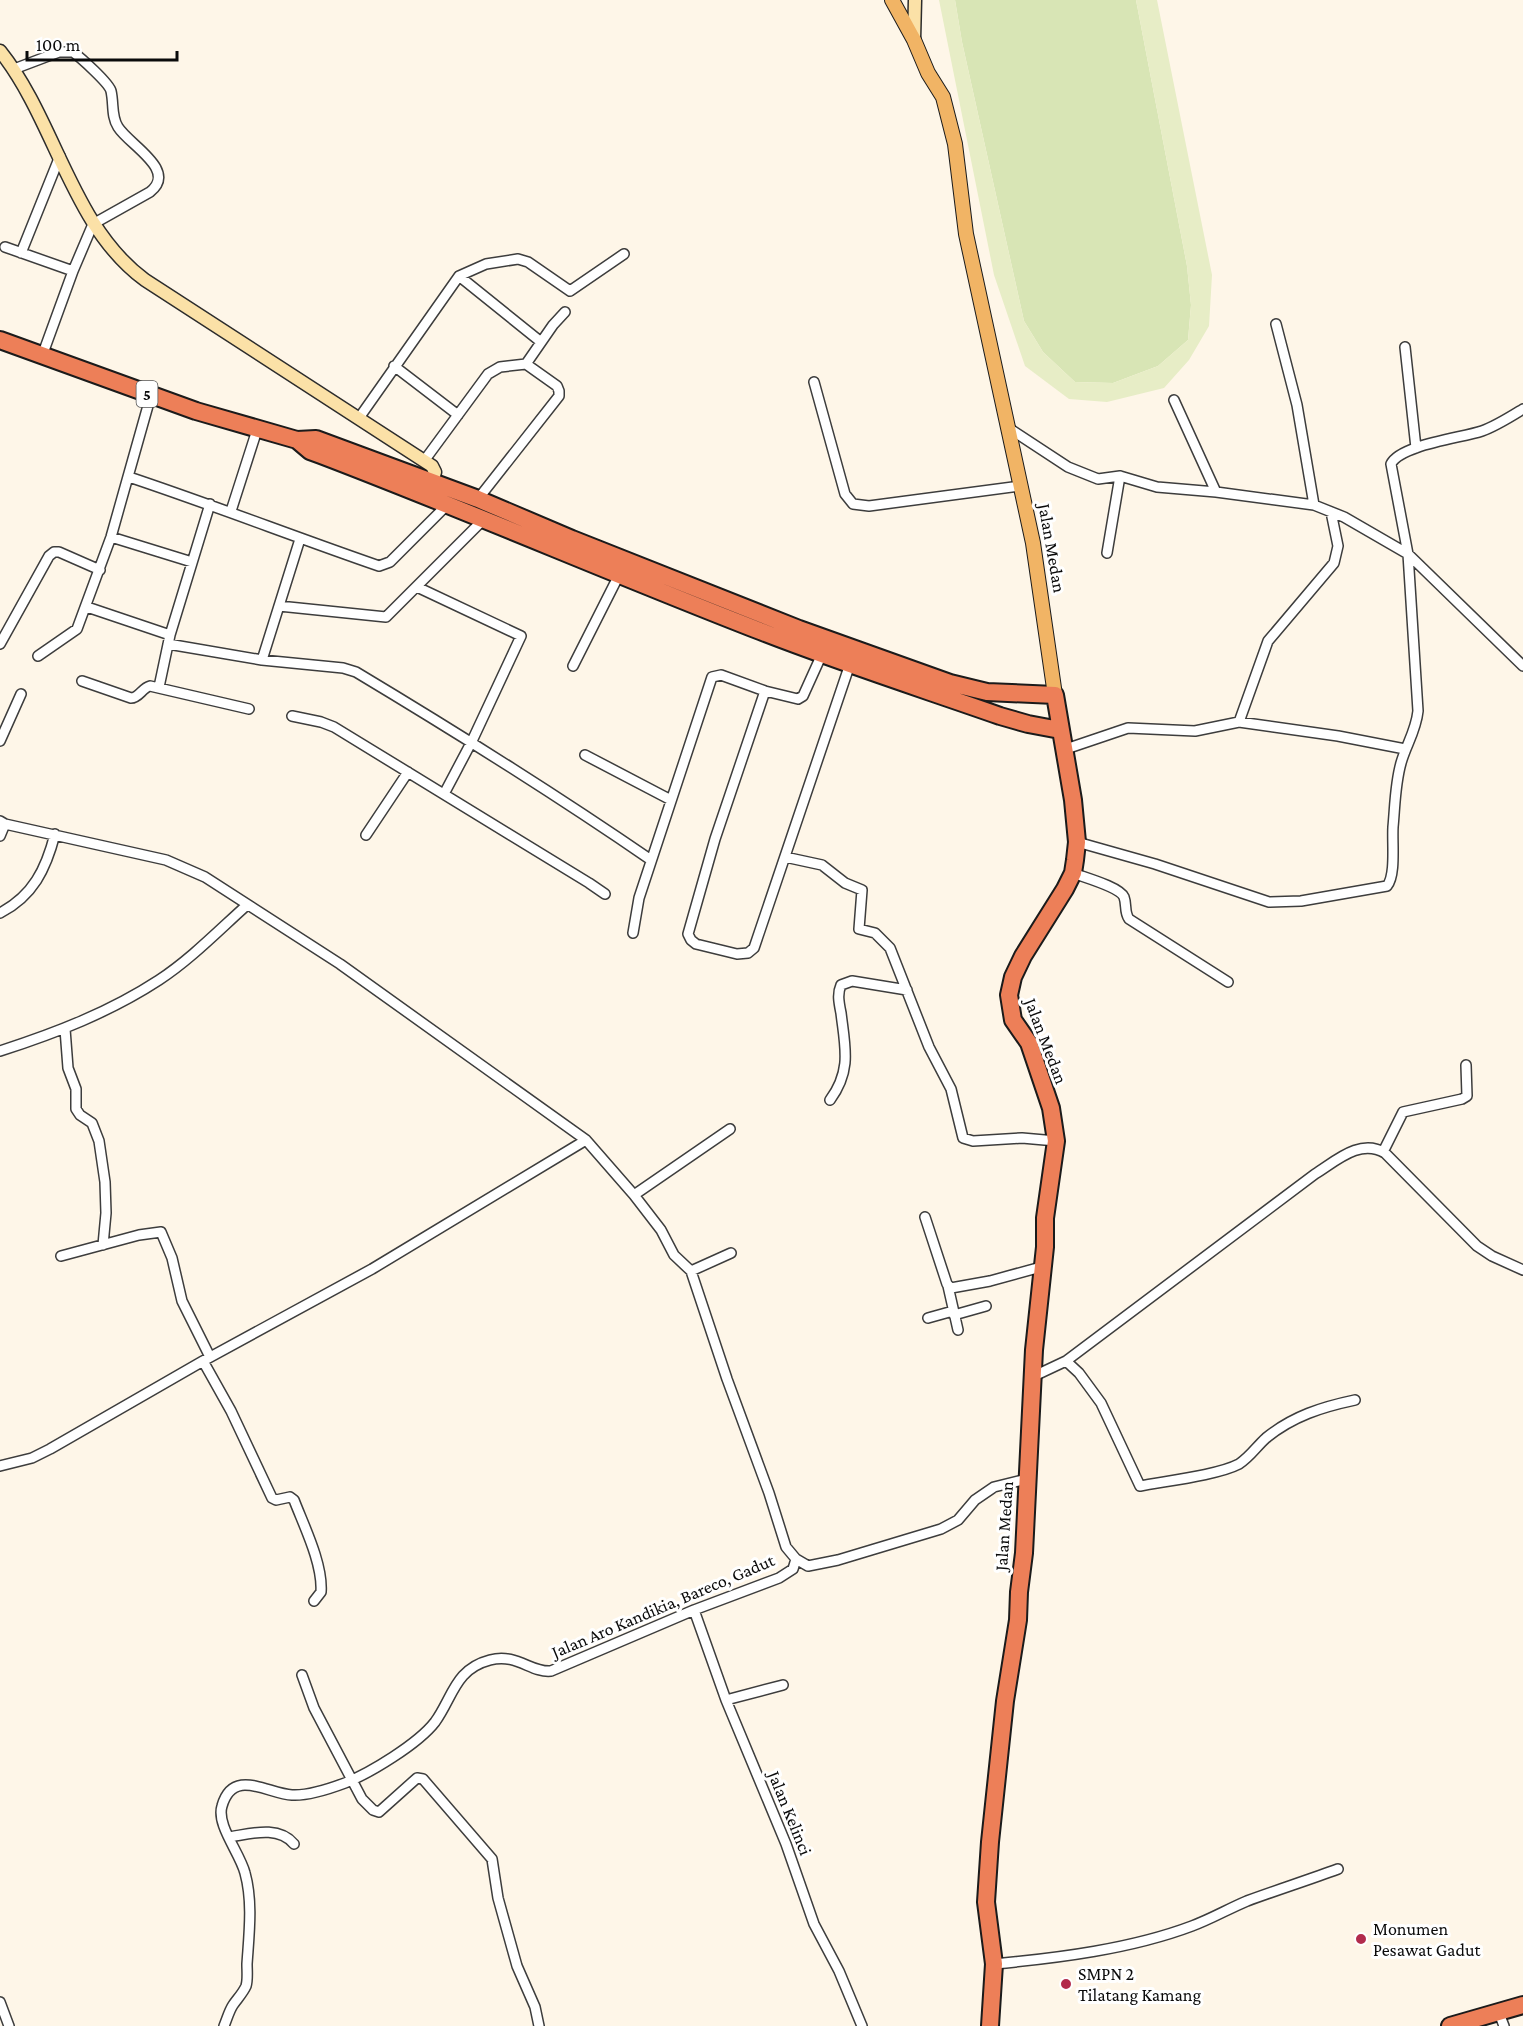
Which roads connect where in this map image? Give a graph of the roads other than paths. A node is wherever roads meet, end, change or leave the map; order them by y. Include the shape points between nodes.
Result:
1 (892, 0) edge
2 (915, 0) edge
3 (914, 39) junction
4 (0, 51) edge
5 (14, 69) junction
6 (60, 156) junction
7 (93, 224) junction
8 (5, 247) dead end
9 (21, 253) junction
10 (624, 255) dead end
11 (73, 271) junction
12 (459, 276) junction
13 (565, 312) dead end
14 (1276, 324) dead end
15 (0, 340) edge
16 (541, 342) junction
17 (1405, 347) dead end
18 (42, 356) junction
19 (525, 364) junction
20 (394, 366) junction
21 (814, 382) dead end
22 (151, 395) junction
23 (1174, 400) dead end
24 (1523, 409) edge
25 (458, 415) junction
26 (359, 418) junction
27 (1010, 429) junction
28 (257, 430) junction
29 (1416, 448) junction
30 (424, 461) junction
31 (1120, 476) junction
32 (129, 477) junction
33 (1020, 486) junction
34 (429, 489) junction
35 (1216, 492) junction
36 (478, 499) junction
37 (210, 504) junction
38 (448, 504) junction
39 (1314, 505) junction
40 (231, 511) junction
41 (1331, 512) junction
42 (484, 519) junction
43 (541, 534) junction
44 (111, 537) junction
45 (300, 538) junction
46 (1107, 553) dead end
47 (1408, 554) junction
48 (192, 562) junction
49 (100, 570) junction
50 (619, 575) junction
51 (417, 587) junction
52 (279, 606) junction
53 (87, 607) junction
54 (169, 639) junction
55 (0, 644) edge
56 (822, 654) junction
57 (38, 657) dead end
58 (262, 660) junction
59 (850, 664) junction
60 (573, 666) dead end
61 (1523, 666) edge
62 (82, 681) dead end
63 (159, 687) junction
64 (765, 691) junction
65 (21, 694) dead end
66 (1054, 695) junction
67 (249, 709) dead end
68 (292, 716) dead end
69 (1239, 722) junction
70 (1060, 730) junction
71 (0, 741) edge
72 (472, 741) junction
73 (1405, 749) junction
74 (1063, 750) junction
75 (585, 755) dead end
76 (408, 772) junction
77 (444, 794) junction
78 (671, 800) junction
79 (3, 823) edge
80 (56, 834) junction
81 (366, 835) dead end
82 (0, 836) edge
83 (1077, 842) junction
84 (785, 857) junction
85 (651, 860) junction
86 (1073, 873) junction
87 (605, 894) dead end
88 (247, 905) junction
89 (0, 913) edge
90 (633, 933) dead end
91 (1228, 982) dead end
92 (907, 990) junction
93 (65, 1029) junction
94 (0, 1051) edge
95 (1466, 1065) dead end
96 (830, 1100) dead end
97 (730, 1129) dead end
98 (585, 1140) junction
99 (1056, 1141) junction
100 (1383, 1152) junction
101 (634, 1195) junction
102 (925, 1217) dead end
103 (103, 1245) junction
104 (731, 1252) dead end
105 (61, 1256) dead end
106 (1041, 1267) junction
107 (1523, 1270) edge
108 (692, 1271) junction
109 (948, 1286) junction
110 (986, 1306) dead end
111 (954, 1313) junction
112 (927, 1318) dead end
113 (958, 1330) dead end
114 (207, 1359) junction
115 (1066, 1360) junction
116 (1032, 1377) junction
117 (1355, 1400) dead end
118 (0, 1466) edge
119 (1027, 1479) junction
120 (796, 1559) junction
121 (314, 1601) dead end
122 (694, 1610) junction
123 (302, 1675) dead end
124 (783, 1684) dead end
125 (726, 1700) junction
126 (352, 1780) junction
127 (229, 1837) junction
128 (294, 1844) dead end
129 (1338, 1869) dead end
130 (993, 1964) junction
131 (0, 2002) edge
132 (1523, 2005) edge
133 (1501, 2019) edge
134 (9, 2026) edge
135 (224, 2026) edge
136 (539, 2026) edge
137 (862, 2026) edge
138 (990, 2026) edge
139 (1450, 2026) edge

1 - 3 main road, Jalan Medan
2 - 3 street
3 - 27 main road, Jalan Medan via 943,97 955,144 966,234
4 - 5 street
5 - 6 street
5 - 7 street via 58,52 73,52 108,84 118,128 157,168 155,188
6 - 7 street
6 - 9 street
7 - 11 street
7 - 26 street via 131,270
8 - 9 street
9 - 11 street
10 - 12 street via 570,291 518,259 486,264
11 - 18 street
12 - 16 street
12 - 20 street
13 - 16 street
14 - 39 street
15 - 18 highway, 5
16 - 19 street
17 - 29 street
18 - 22 highway, 5
19 - 25 street via 490,372
19 - 36 street via 557,386 558,396
20 - 25 street
20 - 26 street
21 - 33 street via 845,494 853,504 863,507
22 - 28 highway, 5
22 - 32 street
23 - 35 street
24 - 29 street via 1480,431
25 - 30 street
26 - 30 street
27 - 31 street via 1084,474 1098,479
27 - 33 main road, Jalan Medan
28 - 34 highway, 5 via 297,440 321,455
28 - 40 street
29 - 47 street via 1397,456 1391,464
30 - 34 street via 435,469
31 - 35 street via 1157,487
31 - 46 street
32 - 37 street
32 - 44 street
33 - 66 main road, Jalan Medan via 1039,578
34 - 36 highway
34 - 38 highway
35 - 39 street
36 - 43 highway
37 - 40 street
37 - 48 street
38 - 42 highway
38 - 45 street via 385,565
39 - 41 street
40 - 45 street
41 - 47 street
41 - 69 street via 1338,546 1334,562 1268,640
42 - 43 highway
42 - 51 street
43 - 50 highway
43 - 66 highway via 950,682 987,692
44 - 48 street
44 - 49 street
45 - 52 street
47 - 61 street
47 - 73 street via 1418,711 1415,731
48 - 54 street
49 - 53 street
49 - 55 street via 59,552 49,555
50 - 56 highway
50 - 60 street
51 - 52 street via 387,617
51 - 72 street via 521,636
52 - 58 street
53 - 54 street
53 - 57 street via 75,632
54 - 58 street
54 - 63 street
56 - 59 highway
56 - 64 street via 802,698
58 - 72 street via 352,670
59 - 70 highway via 1000,716
59 - 84 street
62 - 63 street via 132,699 147,686
63 - 67 street
64 - 78 street via 721,675 712,677
64 - 84 street via 715,839 689,930 691,940 737,954 751,951
65 - 71 street
66 - 70 highway, Jalan Medan
68 - 76 street via 334,727
69 - 73 street
69 - 74 street via 1190,731 1128,728
70 - 74 highway, Jalan Medan
72 - 77 street
72 - 85 street
73 - 83 street via 1397,782 1392,878 1381,888 1269,902
74 - 83 highway, Jalan Medan
75 - 78 street
76 - 77 street
76 - 81 street
77 - 87 street
78 - 85 street
79 - 80 street
79 - 82 street
80 - 88 street via 166,860 205,877
80 - 89 street via 49,860 33,887
83 - 86 highway, Jalan Medan
84 - 92 street via 820,864 862,890 859,929 875,933 888,945
85 - 90 street via 637,904
86 - 91 street via 1119,890 1129,920
86 - 99 highway, Jalan Medan via 1023,956 1009,996 1013,1020 1029,1043 1051,1107
88 - 93 street via 161,979
88 - 98 street via 340,964
92 - 96 street via 852,981 840,987 846,1067
92 - 99 street via 929,1047 951,1089 963,1137 973,1141
93 - 94 street
93 - 103 street via 76,1109 94,1126 99,1141 105,1182
95 - 100 street via 1467,1096 1403,1112
97 - 101 street
98 - 101 street
98 - 114 street via 372,1269
99 - 106 highway, Jalan Medan
100 - 107 street via 1477,1246
100 - 115 street via 1359,1148 1315,1174
101 - 108 street via 661,1230 674,1255
102 - 109 street
103 - 105 street
103 - 114 street via 161,1232
104 - 108 street
106 - 109 street via 990,1281
106 - 116 highway, Jalan Medan
108 - 120 street via 786,1547
109 - 111 street
110 - 111 street
111 - 112 street
111 - 113 street
114 - 118 street via 50,1449
114 - 121 street via 272,1498 294,1500 319,1575 321,1592
115 - 116 street
115 - 117 street via 1101,1403 1140,1486 1239,1464 1290,1422 1309,1412
116 - 119 highway, Jalan Medan
119 - 120 street via 994,1487 975,1500 958,1520 941,1529 838,1560 807,1566
119 - 130 highway, Jalan Medan via 1018,1620 990,1842 986,1902
120 - 122 street, Jalan Aro Kandikia, Bareco, Gadut via 793,1569 779,1578
122 - 125 street, Jalan Kelinci
122 - 126 street, Jalan Aro Kandikia, Bareco, Gadut via 551,1671 517,1660 493,1659 478,1665 459,1679 426,1732
123 - 126 street via 314,1708
124 - 125 street
125 - 137 street, Jalan Kelinci via 814,1924
126 - 127 street, Jalan Aro Kandikia, Bareco, Gadut via 299,1795 250,1784 238,1786 226,1796 221,1809 221,1820
126 - 136 street via 362,1799 379,1812 417,1778 423,1779 492,1859 498,1898
127 - 128 street via 263,1832 283,1835
127 - 135 street, Jalan Aro Kandikia, Bareco, Gadut via 246,1874 250,1926 246,1985
129 - 130 street via 1165,1935 1102,1950
130 - 138 highway, Jalan Medan
131 - 134 street
132 - 133 highway
133 - 139 highway

